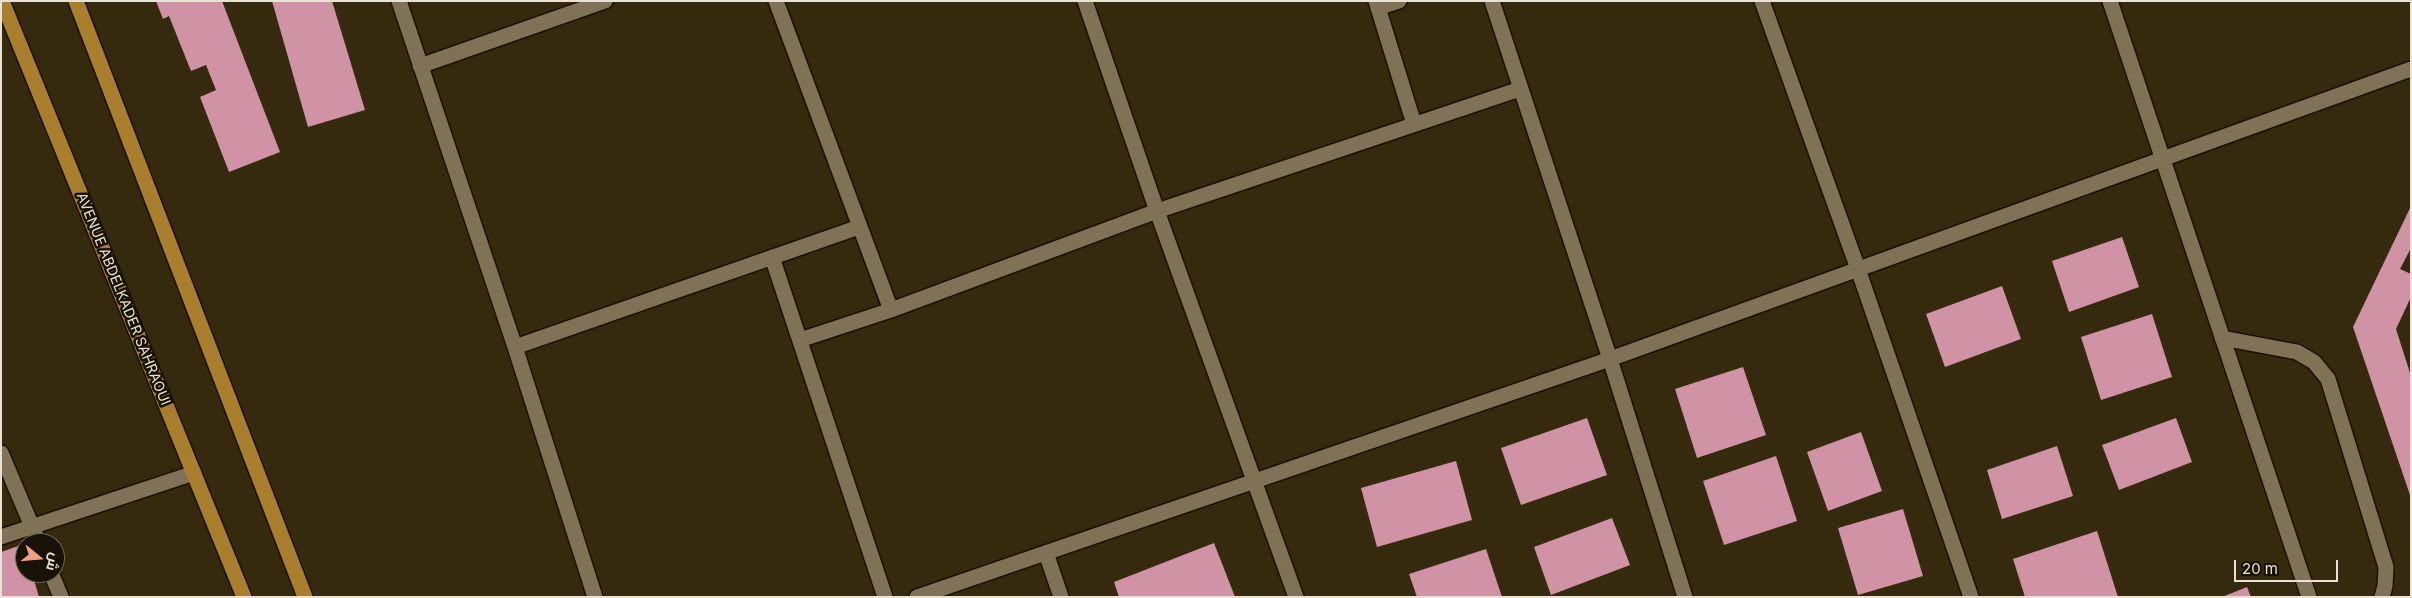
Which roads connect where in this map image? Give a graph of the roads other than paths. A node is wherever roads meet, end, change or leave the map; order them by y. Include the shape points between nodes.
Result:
1 (2, 1) edge
2 (76, 1) edge
3 (399, 1) edge
4 (605, 1) edge
5 (776, 1) edge
6 (1086, 1) edge
7 (1399, 1) edge
8 (1492, 1) edge
9 (1762, 1) edge
10 (2110, 1) edge
11 (1377, 5) edge
12 (420, 66) junction
13 (2411, 69) edge
14 (1520, 89) junction
15 (1414, 124) junction
16 (2163, 160) junction
17 (1157, 211) junction
18 (859, 227) junction
19 (772, 257) junction
20 (1858, 268) junction
21 (891, 310) junction
22 (2222, 338) junction
23 (800, 340) junction
24 (515, 347) junction
25 (1610, 359) junction
26 (1, 453) edge
27 (194, 473) junction
28 (1255, 481) junction
29 (33, 526) junction
30 (35, 533) edge
31 (1, 537) edge
32 (1046, 553) junction
33 (55, 583) edge
34 (60, 597) edge
35 (244, 597) edge
36 (305, 597) edge
37 (595, 597) edge
38 (885, 597) edge
39 (917, 597) edge
40 (1061, 597) edge
41 (1296, 597) edge
42 (1685, 597) edge
43 (1971, 597) edge
44 (2309, 597) edge
45 (2382, 597) edge

1 - 27 main road, AVENUE ABDELKADER SAHRAOUI
2 - 36 main road
3 - 12 street
4 - 12 street
5 - 18 street
6 - 17 street
7 - 11 street
8 - 14 street
9 - 20 street
10 - 16 street
11 - 15 street
12 - 24 street
13 - 16 street
14 - 15 street
14 - 25 street
15 - 17 street
16 - 20 street
16 - 22 street
17 - 21 street
17 - 28 street
18 - 19 street
18 - 21 street
19 - 23 street
19 - 24 street
20 - 25 street
20 - 43 street
21 - 23 street
22 - 44 street
22 - 45 street via 2297,352 2314,362 2328,379 2386,567
23 - 38 street
24 - 37 street
25 - 28 street
25 - 42 street
26 - 29 street
27 - 29 street
27 - 35 main road, AVENUE ABDELKADER SAHRAOUI
28 - 32 street
28 - 41 street
29 - 30 street
29 - 31 street
32 - 39 street
32 - 40 street
33 - 34 street

